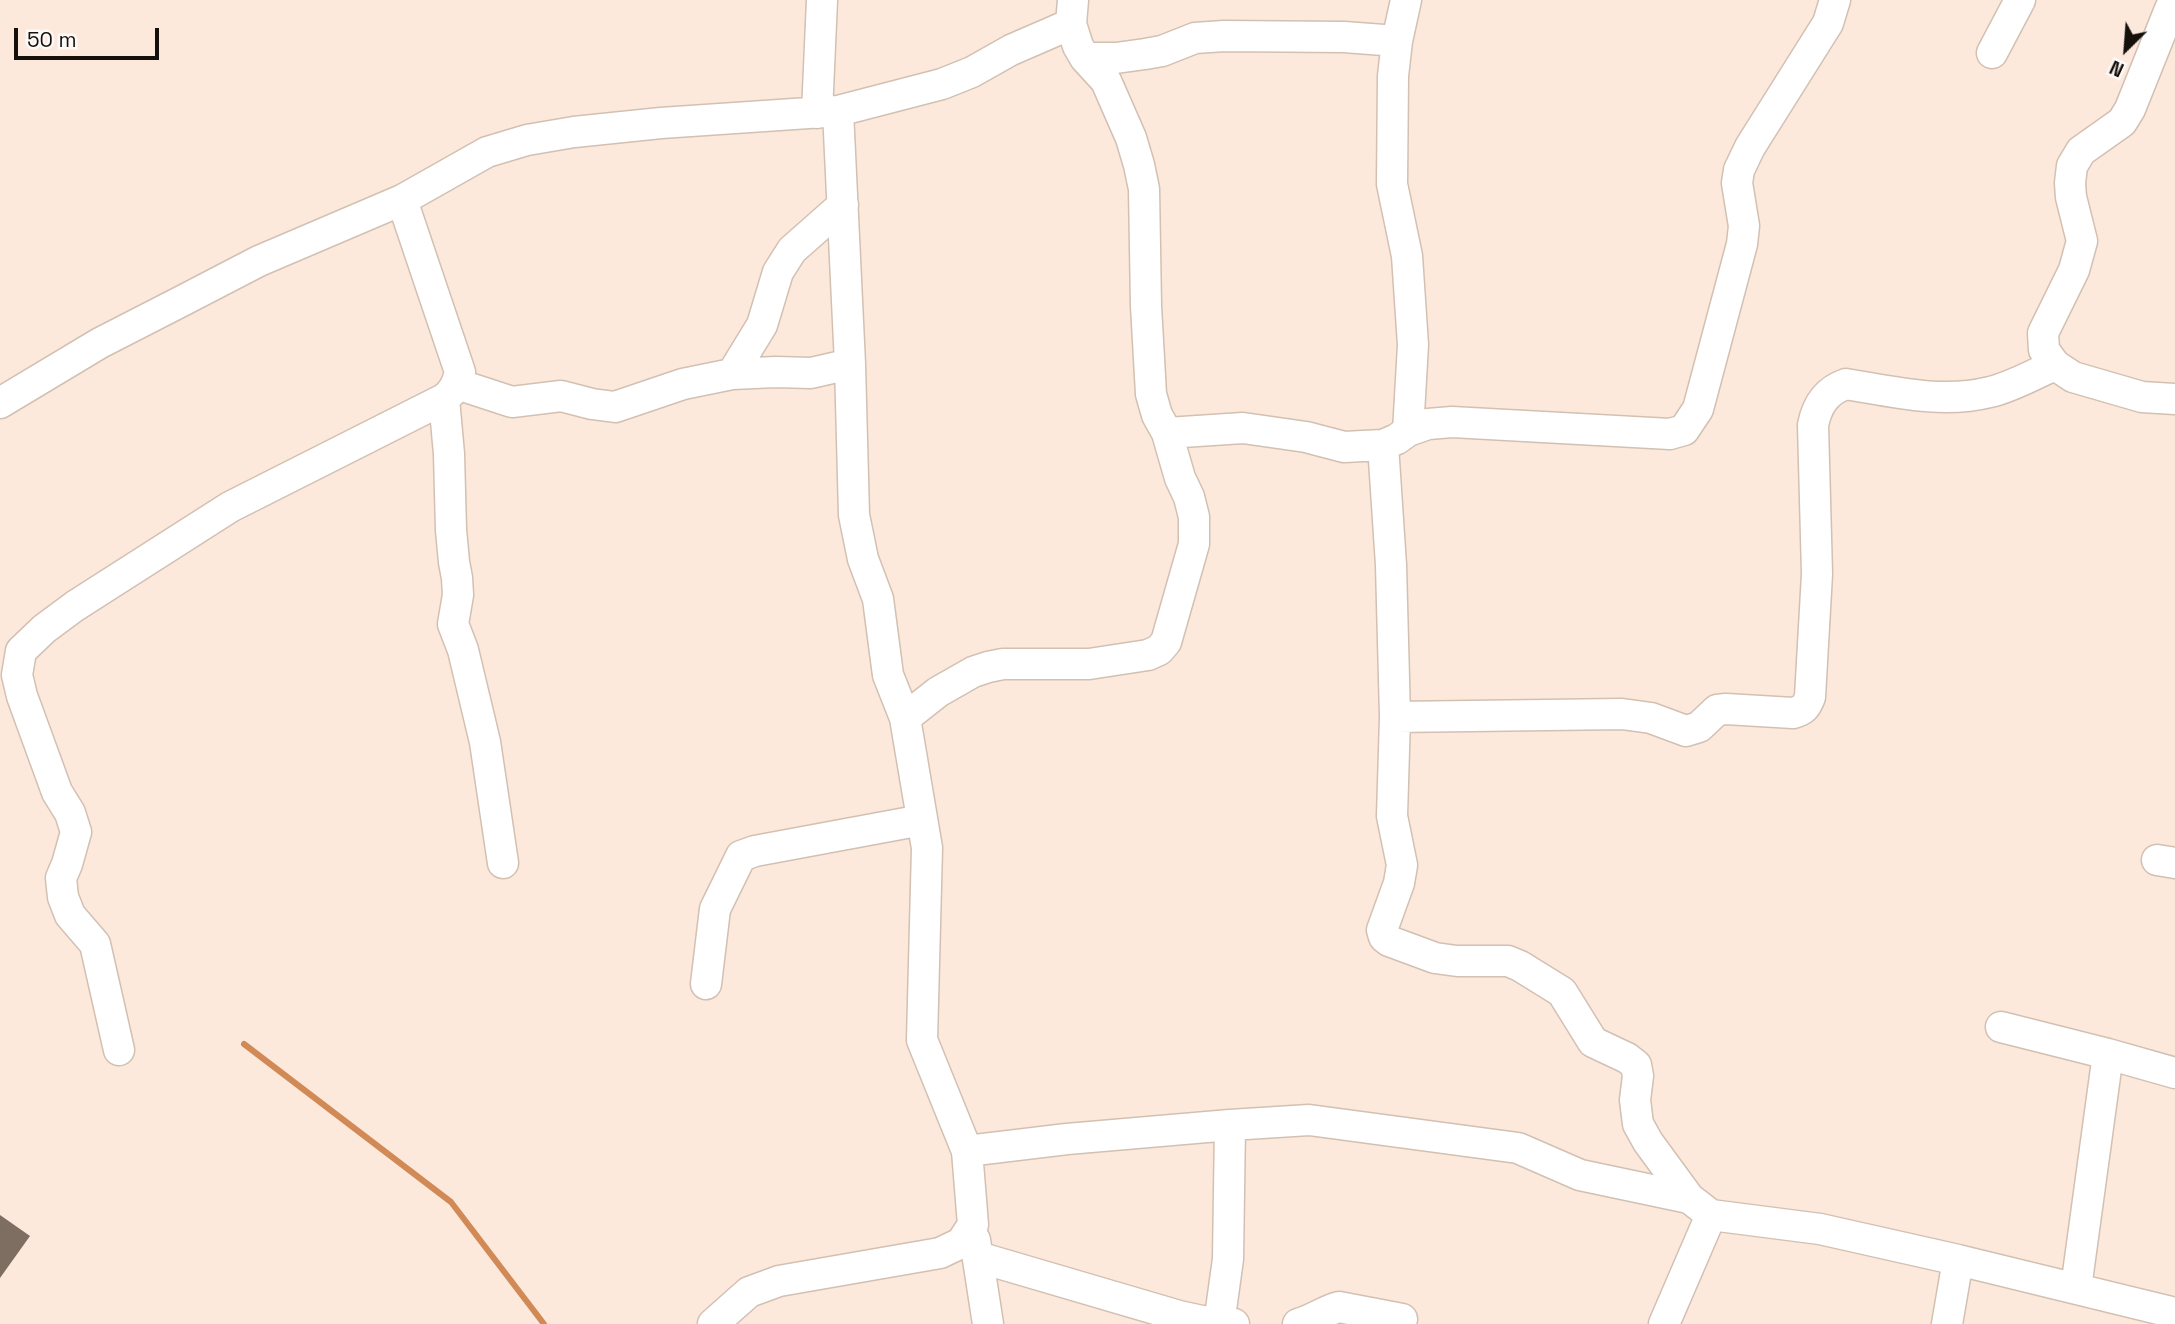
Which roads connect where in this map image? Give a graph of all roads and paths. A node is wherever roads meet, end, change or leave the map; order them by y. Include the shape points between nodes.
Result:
1 (822, 0) edge
2 (1406, 0) edge
3 (1835, 0) edge
4 (2020, 0) edge
5 (2175, 1) edge
6 (1072, 12) edge
7 (1397, 41) junction
8 (1992, 53) dead end
9 (1085, 58) junction
10 (827, 112) junction
11 (402, 200) junction
12 (843, 205) junction
13 (850, 364) junction
14 (2055, 365) junction
15 (733, 374) junction
16 (451, 392) junction
17 (2175, 399) edge
18 (0, 404) edge
19 (1167, 433) junction
20 (1395, 438) junction
21 (1395, 717) junction
22 (905, 718) junction
23 (922, 820) junction
24 (503, 863) dead end
25 (706, 984) dead end
26 (2001, 1027) dead end
27 (118, 1050) dead end
28 (2108, 1054) junction
29 (2175, 1073) edge
30 (1230, 1125) junction
31 (967, 1151) junction
32 (1700, 1206) junction
33 (973, 1225) junction
34 (978, 1257) junction
35 (1958, 1260) junction
36 (2076, 1288) junction
37 (2175, 1313) edge
38 (1402, 1319) dead end
39 (713, 1324) edge
40 (988, 1324) edge
41 (1219, 1324) edge
42 (1234, 1324) edge
43 (1298, 1324) edge
44 (1664, 1324) edge
45 (1947, 1324) edge

1 - 10 street
2 - 7 street
3 - 20 street via 1828,23 1739,170 1742,244 1698,409 1684,430 1670,434 1452,422 1428,424
4 - 8 street
5 - 14 street via 2122,122 2081,151 2072,166 2071,197 2082,241 2074,270 2043,333 2044,350
6 - 9 street
6 - 10 street via 972,72 942,84
7 - 9 street via 1224,36 1195,38 1145,54
7 - 20 street via 1392,184 1408,256 1413,345
9 - 19 street via 1106,81 1139,165 1144,189 1151,394
10 - 11 street via 661,123 527,140 487,152
10 - 12 street
11 - 16 street via 460,372
11 - 18 street via 237,273 100,343
12 - 13 street
12 - 15 street via 792,250 778,272 762,325
13 - 15 street via 811,373
13 - 22 street via 855,515 863,559 878,598 888,674
14 - 17 street via 2073,377 2130,394
14 - 21 street via 1994,392 1964,398 1922,397 1846,384 1823,398 1813,425 1817,574 1810,697 1800,712 1717,710 1699,727 1686,731 1622,714
15 - 16 street via 683,384 615,407 561,396 512,402
16 - 24 street via 451,530 458,595 453,624 485,741
16 - 27 street via 229,508 75,606 21,652 17,675 22,696 76,832 61,878 63,897 70,915 95,944
19 - 20 street via 1242,428 1344,447
19 - 22 street via 1194,517 1194,544 1166,642 1159,650 1089,664 988,667 938,691
20 - 21 street via 1391,565
21 - 32 street via 1392,816 1402,873 1382,930 1384,937 1435,958 1508,961 1562,992 1593,1042 1636,1065 1638,1124
22 - 23 street
23 - 25 street via 741,856 715,909
23 - 31 street via 927,848 922,1040
26 - 28 street
28 - 29 street
28 - 36 street
30 - 31 street
30 - 32 street via 1309,1120 1517,1148 1580,1175
30 - 41 street via 1228,1259
31 - 33 street
32 - 35 street
32 - 44 street
33 - 34 street
33 - 39 street via 961,1243 940,1253 779,1281 749,1293
34 - 40 street
34 - 41 street
35 - 36 street
35 - 45 street
36 - 37 street
38 - 43 street via 1339,1307
41 - 42 street

